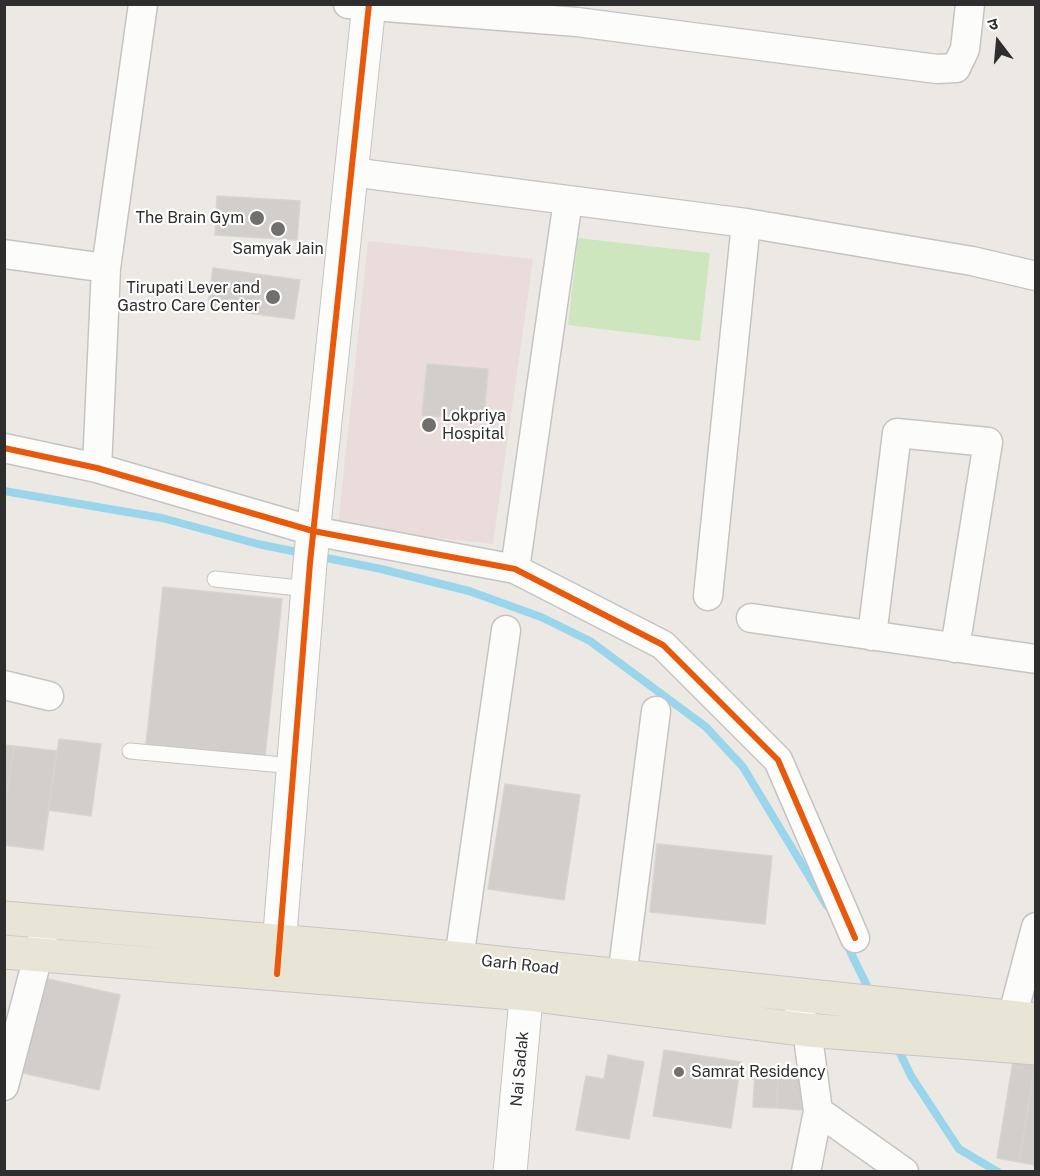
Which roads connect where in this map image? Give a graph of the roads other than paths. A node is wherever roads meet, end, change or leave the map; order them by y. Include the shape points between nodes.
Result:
1 (143, 4) edge
2 (970, 4) edge
3 (362, 5) edge
4 (578, 13) edge
5 (351, 172) junction
6 (568, 200) junction
7 (746, 223) junction
8 (4, 254) edge
9 (106, 268) junction
10 (1035, 276) edge
11 (4, 448) edge
12 (97, 468) junction
13 (313, 531) junction
14 (515, 569) junction
15 (309, 576) junction
16 (215, 579) dead end
17 (708, 596) dead end
18 (751, 618) dead end
19 (507, 630) dead end
20 (872, 636) junction
21 (955, 648) junction
22 (1035, 659) edge
23 (4, 685) edge
24 (50, 696) dead end
25 (656, 711) dead end
26 (130, 751) dead end
27 (294, 766) junction
28 (4, 918) edge
29 (46, 922) junction
30 (1035, 927) edge
31 (855, 938) dead end
32 (280, 942) junction
33 (4, 952) edge
34 (38, 955) junction
35 (459, 959) junction
36 (277, 974) junction
37 (622, 977) junction
38 (528, 980) junction
39 (809, 997) junction
40 (923, 1024) junction
41 (818, 1031) junction
42 (1023, 1033) edge
43 (4, 1086) edge
44 (818, 1111) junction
45 (510, 1172) edge
46 (806, 1172) edge
47 (904, 1172) edge

1 - 9 street
2 - 4 street via 965,49 956,68 937,69
3 - 4 street
3 - 5 street
5 - 6 street
5 - 13 street
6 - 7 street
6 - 14 street
7 - 10 street via 972,261
7 - 17 street
8 - 9 street
9 - 12 street
11 - 12 street
12 - 13 street
13 - 14 street
13 - 15 street
14 - 31 street via 663,645 778,760
15 - 16 lane
15 - 27 street
18 - 20 street
19 - 35 street
20 - 21 street
20 - 21 street via 897,433 988,442
21 - 22 street
23 - 24 street
25 - 37 street
26 - 27 lane
27 - 32 street
28 - 29 main road, Garh Road
29 - 32 main road, Garh Road
29 - 34 street
30 - 42 street
32 - 35 main road, Garh Road
32 - 36 street
33 - 34 main road, Garh Road
34 - 36 main road, Garh Road
34 - 43 street
35 - 38 main road, Garh Road
36 - 38 main road, Garh Road
37 - 38 main road, Garh Road
37 - 39 main road, Garh Road
38 - 41 main road, Garh Road
38 - 45 street, Nai Sadak
39 - 40 main road, Garh Road
39 - 41 street
40 - 41 main road, Garh Road
40 - 42 main road, Garh Road
41 - 44 street
44 - 46 street
44 - 47 street

